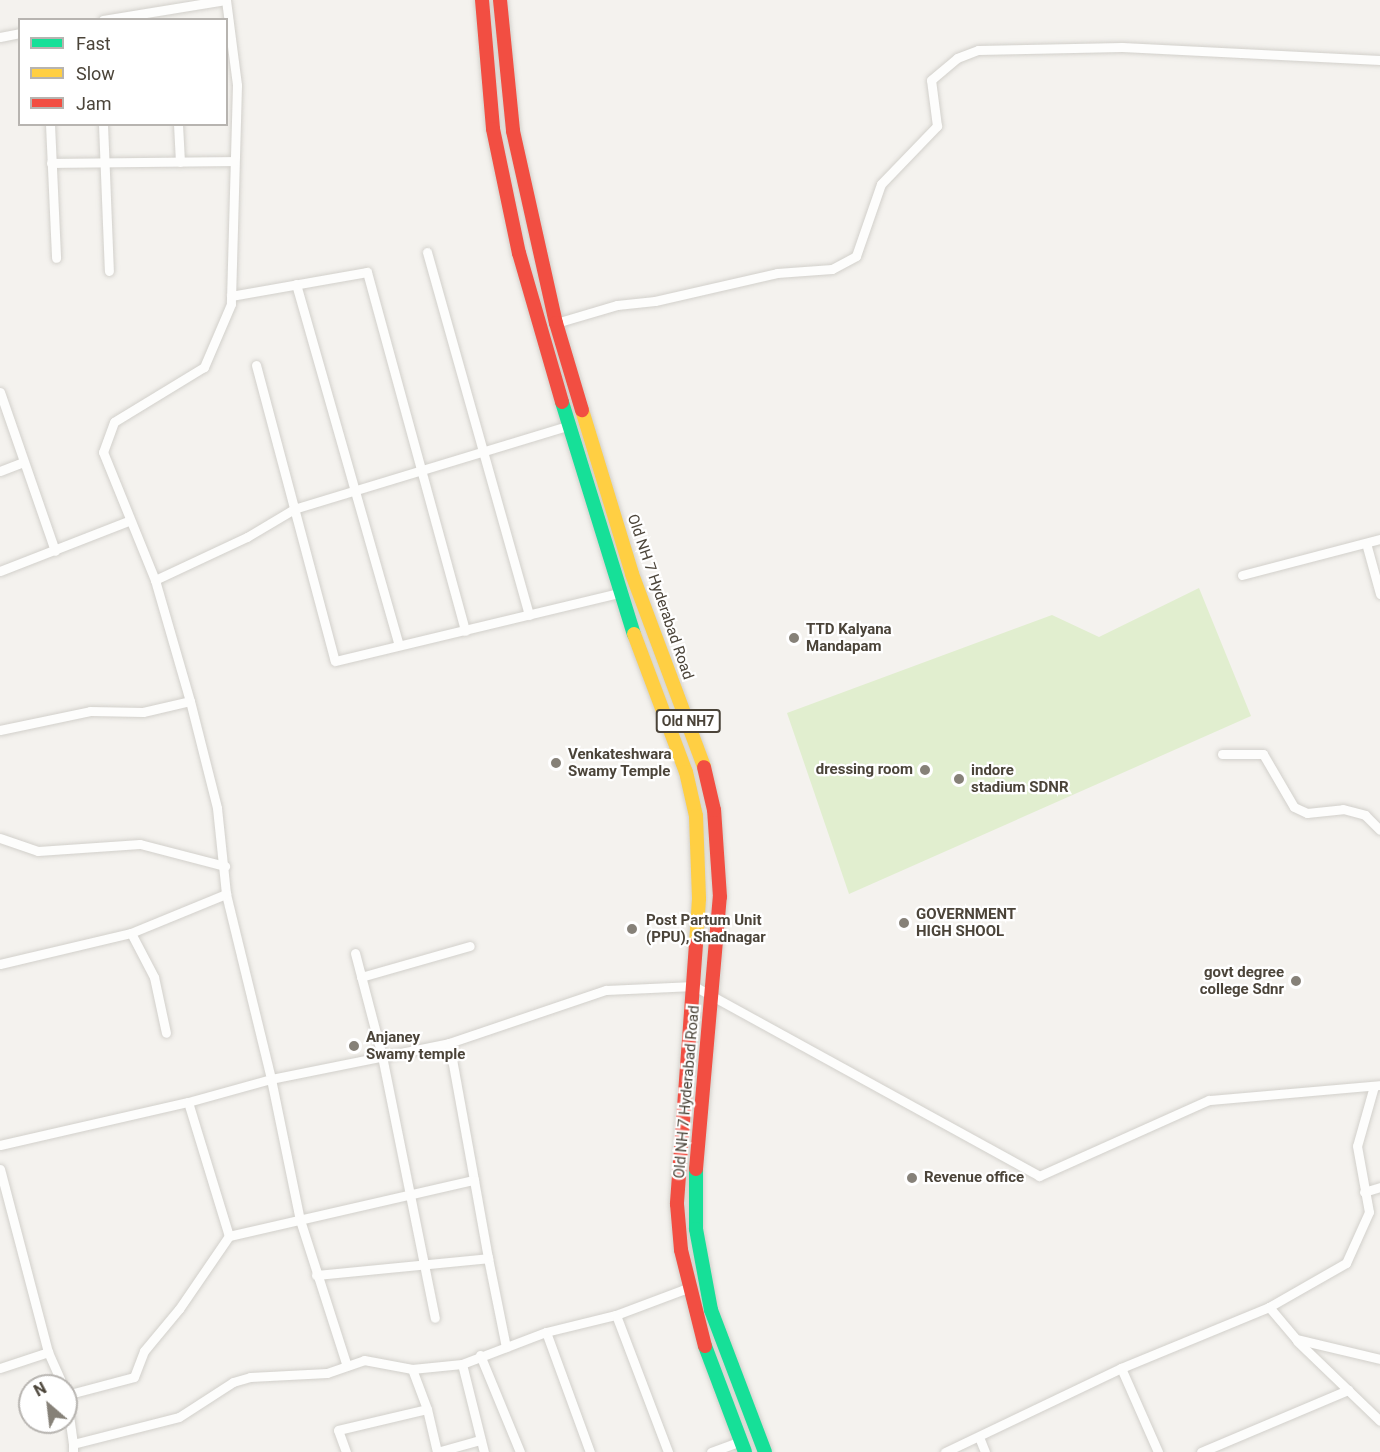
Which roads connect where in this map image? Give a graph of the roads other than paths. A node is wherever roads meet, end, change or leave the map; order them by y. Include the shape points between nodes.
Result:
1 (226, 0) edge
2 (482, 0) edge
3 (500, 0) edge
4 (172, 9) junction
5 (116, 18) edge
6 (172, 18) edge
7 (18, 33) edge
8 (0, 37) edge
9 (1380, 60) edge
10 (50, 126) edge
11 (103, 126) edge
12 (178, 126) edge
13 (234, 161) junction
14 (180, 162) junction
15 (51, 164) junction
16 (104, 165) junction
17 (427, 252) dead end
18 (56, 258) dead end
19 (109, 271) dead end
20 (296, 284) junction
21 (231, 296) junction
22 (556, 323) junction
23 (255, 365) dead end
24 (0, 392) edge
25 (568, 426) junction
26 (483, 450) junction
27 (23, 462) junction
28 (0, 471) edge
29 (418, 471) junction
30 (356, 492) junction
31 (294, 509) junction
32 (129, 521) junction
33 (1380, 539) edge
34 (1366, 543) junction
35 (54, 551) junction
36 (0, 571) edge
37 (1242, 575) dead end
38 (155, 580) junction
39 (618, 592) junction
40 (1380, 594) edge
41 (529, 615) junction
42 (465, 631) junction
43 (399, 645) junction
44 (190, 700) junction
45 (0, 730) edge
46 (1222, 754) dead end
47 (1380, 830) edge
48 (0, 838) edge
49 (225, 867) junction
50 (226, 894) junction
51 (131, 933) junction
52 (470, 946) dead end
53 (355, 953) dead end
54 (0, 964) edge
55 (361, 977) junction
56 (694, 986) junction
57 (713, 994) junction
58 (166, 1033) dead end
59 (449, 1043) junction
60 (382, 1056) junction
61 (271, 1079) junction
62 (1377, 1085) edge
63 (188, 1102) junction
64 (0, 1145) edge
65 (0, 1169) edge
66 (474, 1180) junction
67 (1380, 1187) edge
68 (1364, 1192) junction
69 (409, 1195) junction
70 (300, 1220) junction
71 (229, 1236) junction
72 (488, 1258) junction
73 (424, 1264) junction
74 (316, 1275) junction
75 (688, 1288) junction
76 (1269, 1307) junction
77 (616, 1315) junction
78 (435, 1318) dead end
79 (546, 1332) junction
80 (1296, 1340) junction
81 (506, 1347) junction
82 (48, 1352) junction
83 (480, 1355) junction
84 (1380, 1359) edge
85 (462, 1364) junction
86 (347, 1366) junction
87 (0, 1368) edge
88 (1121, 1368) junction
89 (412, 1369) junction
90 (58, 1374) edge
91 (1348, 1390) junction
92 (78, 1391) edge
93 (427, 1409) junction
94 (1380, 1421) edge
95 (979, 1437) junction
96 (480, 1440) junction
97 (743, 1446) edge
98 (73, 1448) edge
99 (346, 1452) edge
100 (437, 1452) edge
101 (484, 1452) edge
102 (520, 1452) edge
103 (590, 1452) edge
104 (668, 1452) edge
105 (711, 1452) edge
106 (765, 1452) edge
107 (945, 1452) edge
108 (985, 1452) edge
109 (1158, 1452) edge
110 (1201, 1452) edge

1 - 4 street
1 - 13 street via 237,84
2 - 25 main road, Old NH 7 Hyderabad Road / Old NH7 via 493,129 505,191
3 - 22 main road, Old NH 7 Hyderabad Road / Old NH7 via 515,141
4 - 5 street
4 - 6 street
7 - 8 street
9 - 22 street via 1122,47 978,50 951,62 930,80 937,126 881,184 856,256 832,269 777,273 655,301 617,305
10 - 15 street
11 - 16 street
12 - 14 street
13 - 14 street
13 - 21 street
14 - 16 street
15 - 16 street
15 - 18 street
16 - 19 street
17 - 26 street
20 - 21 street
20 - 29 street via 367,272
20 - 30 street
21 - 32 street via 204,367 114,422 103,452
22 - 57 main road, Old NH 7 Hyderabad Road / Old NH7 via 646,615 708,778 720,897
23 - 31 street
24 - 27 street
25 - 26 street
25 - 39 main road, Old NH 7 Hyderabad Road / Old NH7
26 - 29 street
26 - 41 street
27 - 28 street
27 - 35 street
29 - 30 street
29 - 42 street
30 - 31 street
30 - 43 street
31 - 38 street via 247,537
31 - 43 street via 335,661
32 - 35 street
32 - 38 street
33 - 34 street
34 - 37 street
34 - 40 street
35 - 36 street
38 - 44 street
39 - 41 street
39 - 56 main road, Old NH 7 Hyderabad Road / Old NH7 via 686,772 696,816 700,879
41 - 42 street
42 - 43 street
44 - 45 street via 143,712 90,711
44 - 49 street via 217,808
46 - 47 street via 1263,754 1294,807 1307,813 1343,809 1365,815
48 - 49 street via 38,851 140,844
49 - 50 street
50 - 51 street
50 - 61 street
51 - 54 street
51 - 58 street via 154,977
52 - 55 street
53 - 55 street
55 - 60 street
56 - 57 street
56 - 59 street via 606,990
56 - 75 main road, Old NH 7 Hyderabad Road / Old NH7 via 677,1204
57 - 62 street via 1039,1176 1209,1100
57 - 106 main road, Old NH 7 Hyderabad Road / Old NH7 via 695,1178 696,1229 711,1310
59 - 60 street
59 - 66 street
60 - 61 street
60 - 69 street
61 - 63 street
61 - 70 street
62 - 68 street via 1357,1146
63 - 64 street
63 - 71 street
65 - 82 street
66 - 69 street
66 - 72 street
67 - 68 street
68 - 76 street via 1369,1212 1346,1263
69 - 70 street
69 - 73 street
70 - 71 street
70 - 74 street
71 - 92 street via 179,1310 144,1351 134,1377
72 - 73 street
72 - 81 street
73 - 74 street
73 - 78 street
74 - 86 street
75 - 77 street
75 - 97 main road, Old NH 7 Hyderabad Road / Old NH7 via 708,1355
76 - 80 street
76 - 88 street
77 - 79 street
77 - 104 street
79 - 81 street
79 - 103 street
80 - 84 street
80 - 91 street
81 - 83 street
82 - 87 street
82 - 90 street
83 - 85 street
83 - 102 street
85 - 89 street
85 - 96 street
86 - 89 street via 364,1360
86 - 98 street via 327,1373 242,1380 179,1417
88 - 95 street
88 - 109 street
89 - 93 street
91 - 94 street
91 - 110 street
93 - 99 street via 338,1430
93 - 100 street
95 - 107 street
95 - 108 street
96 - 100 street
96 - 101 street
97 - 105 street

